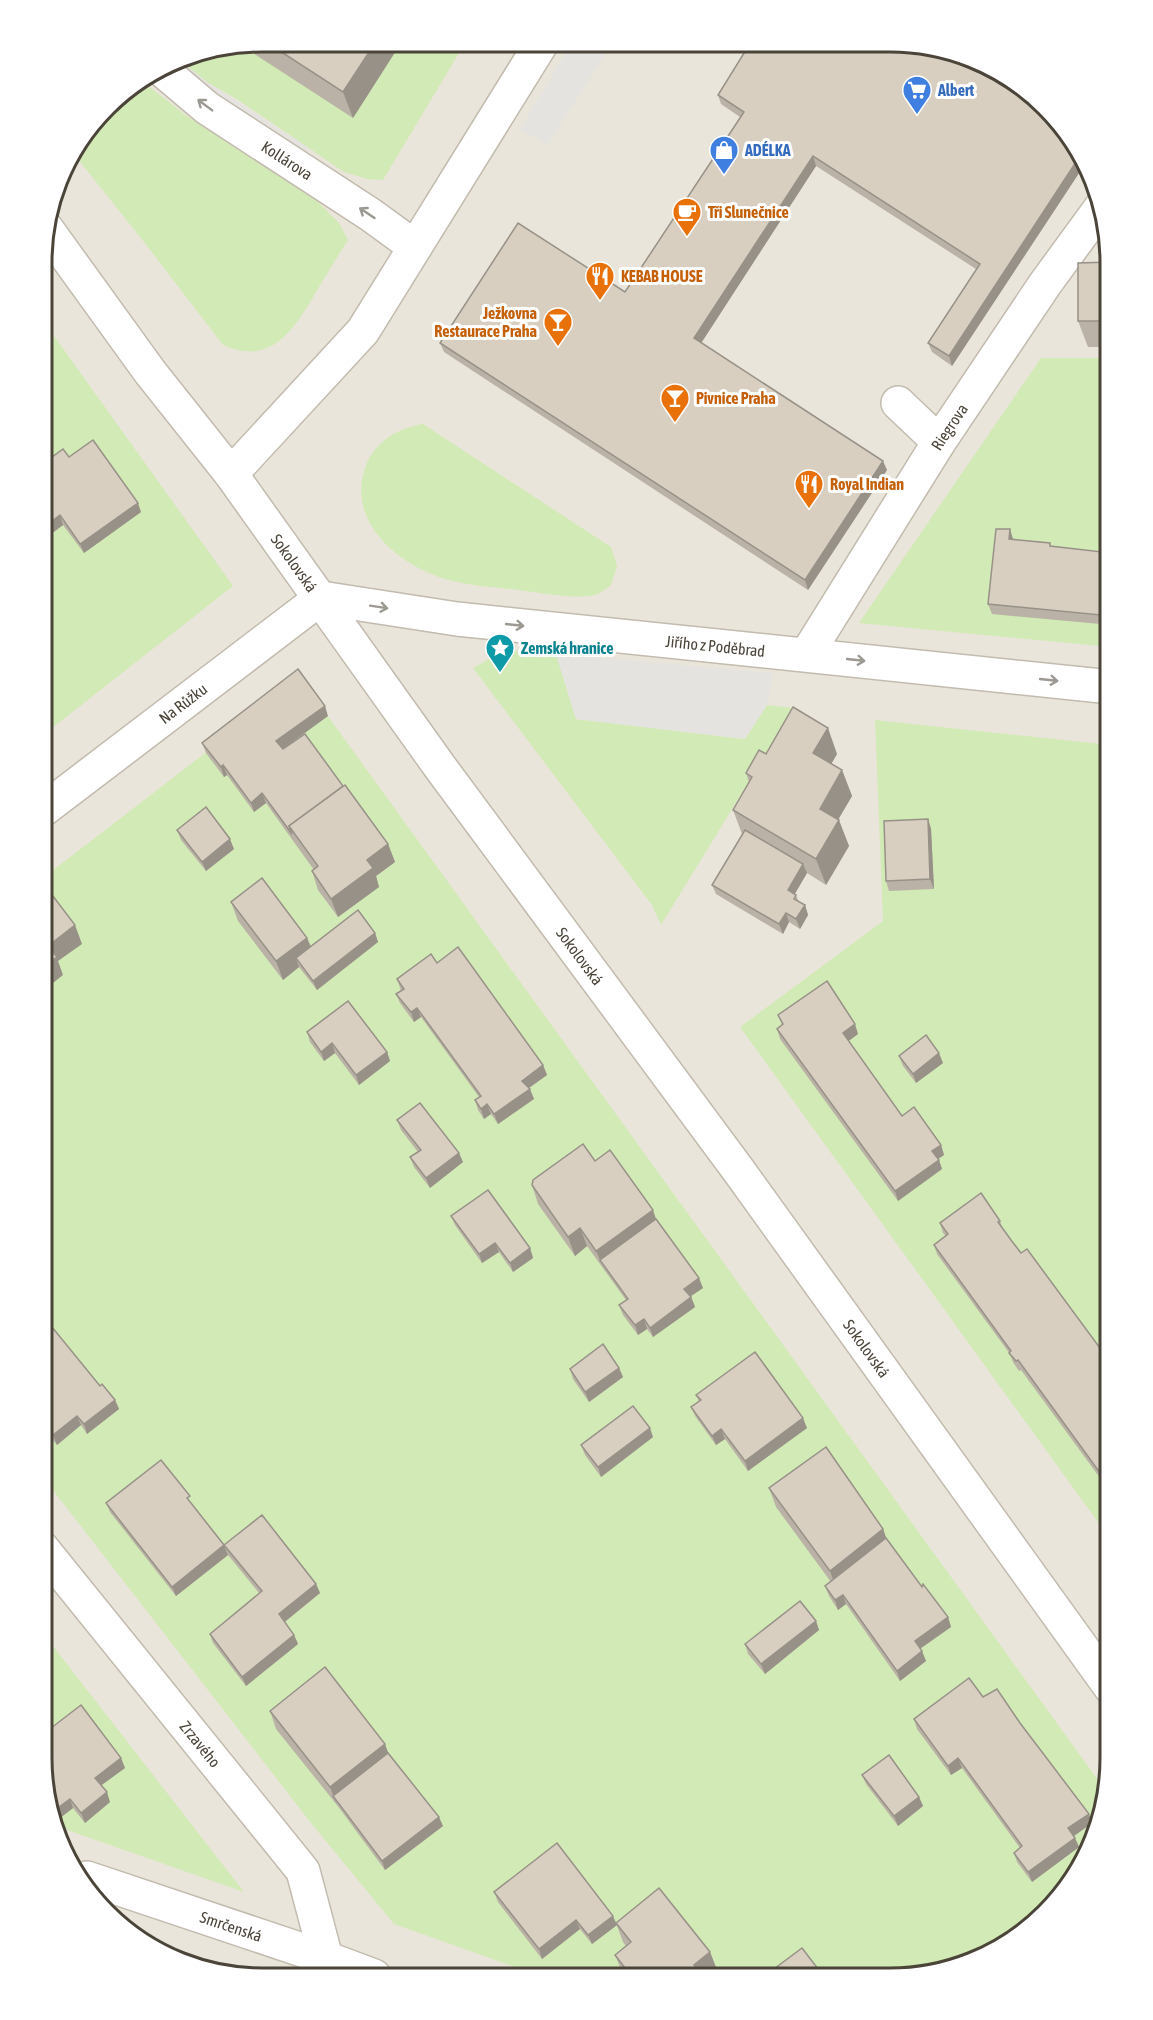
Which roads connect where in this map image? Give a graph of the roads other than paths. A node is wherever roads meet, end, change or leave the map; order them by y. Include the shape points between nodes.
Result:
1 (536, 52) edge
2 (168, 75) edge
3 (1095, 216) edge
4 (54, 239) edge
5 (415, 247) junction
6 (898, 403) dead end
7 (939, 442) junction
8 (231, 474) junction
9 (321, 598) junction
10 (807, 654) junction
11 (1100, 686) edge
12 (52, 803) edge
13 (52, 1560) edge
14 (1100, 1673) edge
15 (93, 1880) edge
16 (326, 1958) junction
17 (351, 1968) edge

1 - 5 street
5 -> 2 street, Kollárova via 207,108
3 - 7 street, Riegrova
4 - 8 street, Sokolovská via 150,372
5 - 8 street via 363,331
6 - 7 street
7 - 10 street, Riegrova
8 - 9 street, Sokolovská
9 -> 10 street, Jiřího z Poděbrad via 457,619
9 - 12 street, Na Růžku
9 - 14 street, Sokolovská
10 -> 11 street, Jiřího z Poděbrad
13 - 16 street, Zrzavého via 303,1871
15 - 16 street, Smrčenská
16 - 17 street, Smrčenská

